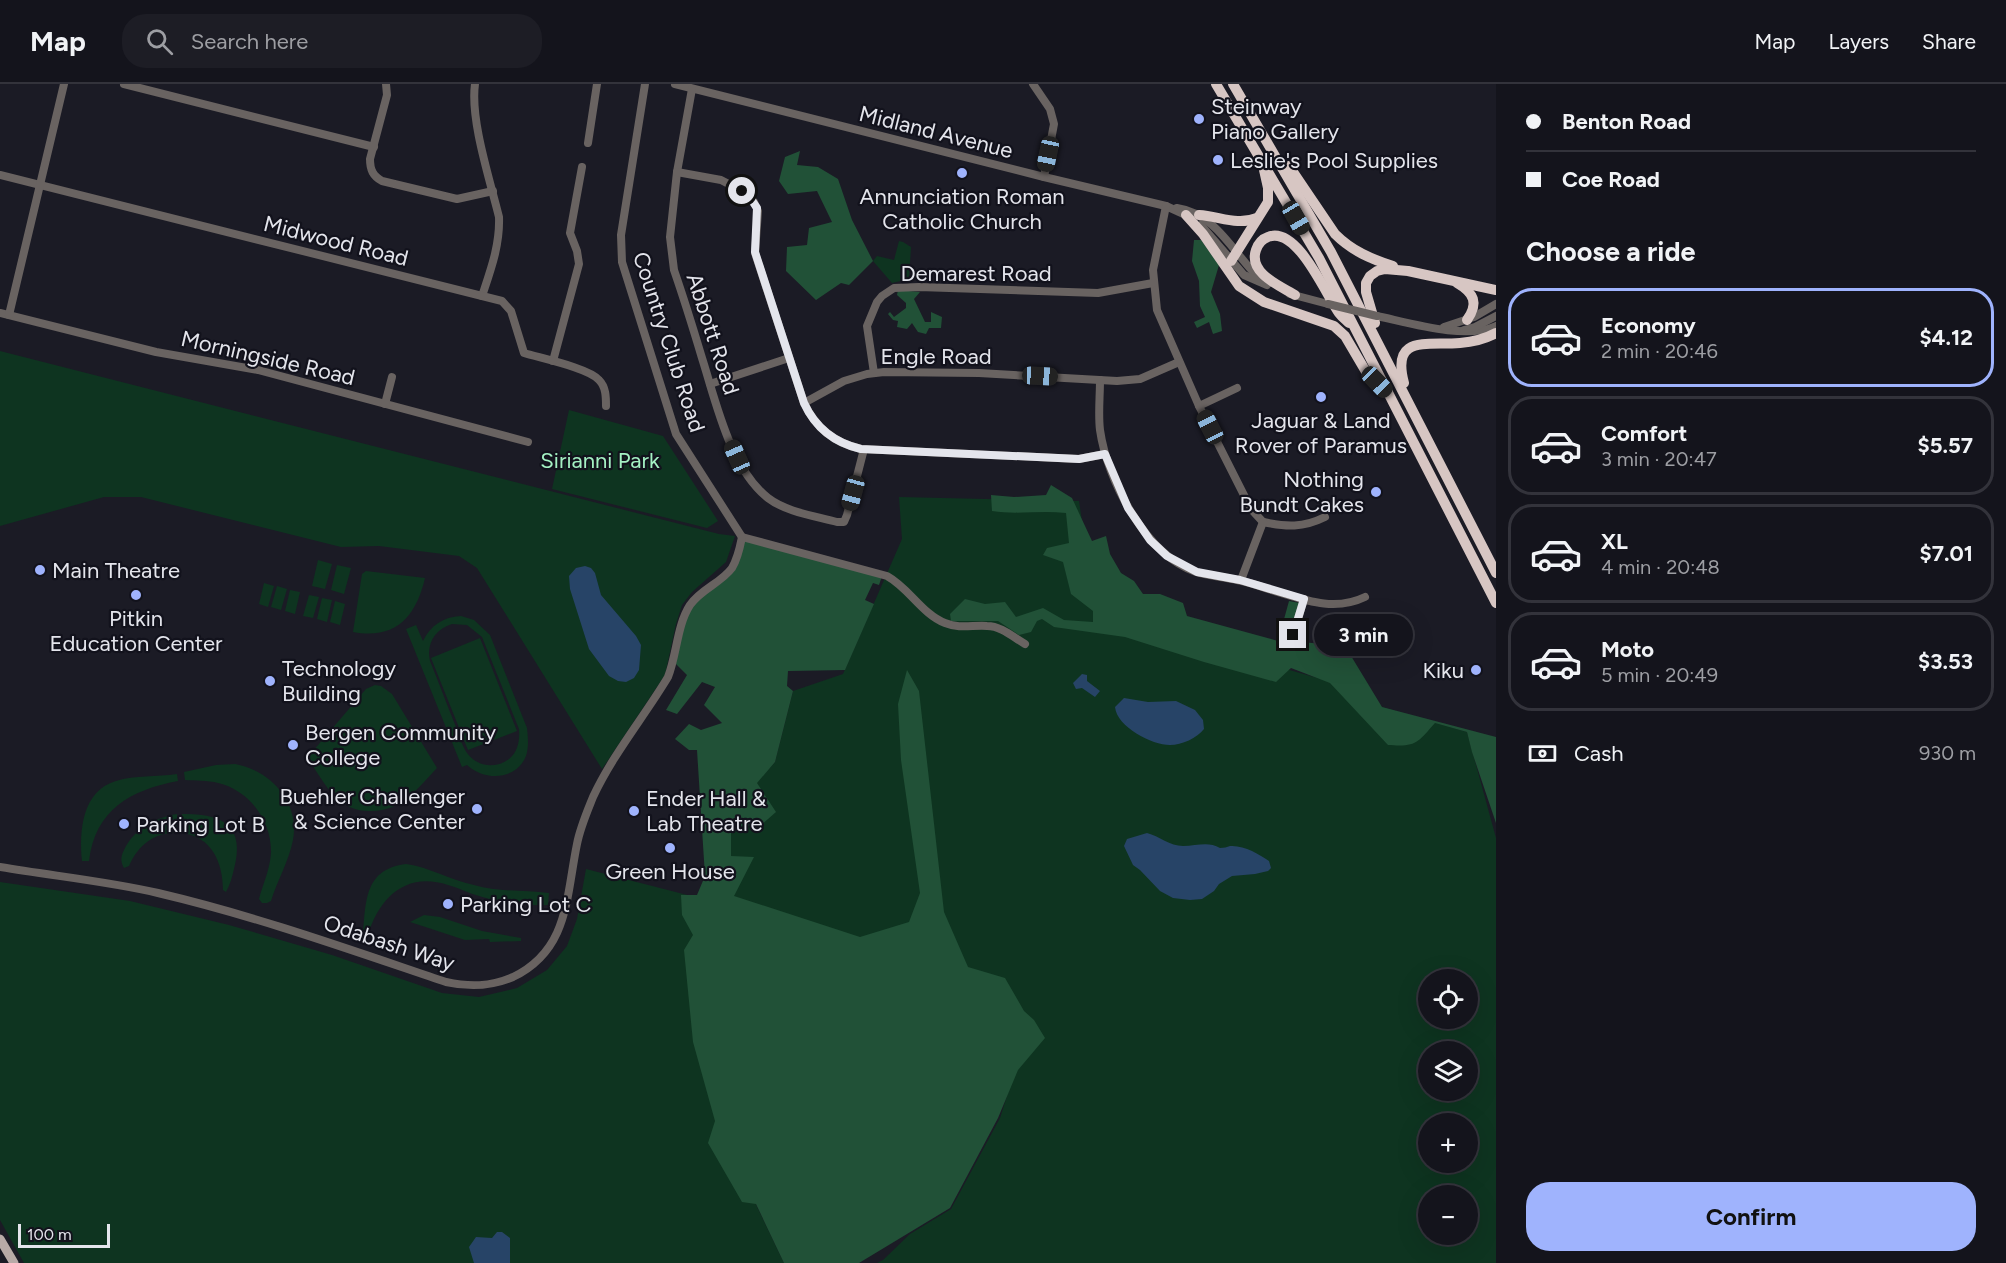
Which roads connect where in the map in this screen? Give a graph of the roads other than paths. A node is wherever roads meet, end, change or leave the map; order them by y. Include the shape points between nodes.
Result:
1 (64, 84) edge
2 (124, 84) edge
3 (386, 84) edge
4 (475, 84) edge
5 (597, 84) edge
6 (645, 84) edge
7 (676, 84) edge
8 (1033, 84) edge
9 (1216, 84) edge
10 (1233, 84) edge
11 (692, 89) junction
12 (1262, 132) junction
13 (588, 144) dead end
14 (374, 147) junction
15 (1262, 161) junction
16 (582, 167) dead end
17 (677, 172) junction
18 (0, 175) edge
19 (1044, 177) junction
20 (40, 185) junction
21 (493, 191) junction
22 (1166, 206) junction
23 (1186, 215) junction
24 (1199, 215) junction
25 (1257, 218) junction
26 (1234, 256) junction
27 (1408, 271) junction
28 (1455, 282) junction
29 (1153, 283) junction
30 (1496, 290) edge
31 (1295, 295) junction
32 (482, 296) junction
33 (1496, 304) edge
34 (0, 313) edge
35 (9, 315) junction
36 (1496, 316) edge
37 (1467, 320) junction
38 (1496, 326) edge
39 (1440, 328) junction
40 (1356, 330) junction
41 (1460, 331) junction
42 (1496, 333) edge
43 (789, 358) junction
44 (553, 362) junction
45 (1179, 362) junction
46 (1392, 370) junction
47 (874, 373) junction
48 (392, 377) dead end
49 (1100, 380) junction
50 (710, 384) junction
51 (1237, 388) dead end
52 (1390, 395) junction
53 (804, 403) junction
54 (385, 404) junction
55 (606, 406) dead end
56 (1199, 406) junction
57 (1410, 406) junction
58 (528, 442) dead end
59 (864, 449) junction
60 (1105, 454) junction
61 (1325, 517) dead end
62 (1263, 522) junction
63 (742, 537) junction
64 (1496, 573) edge
65 (1240, 580) junction
66 (1365, 597) dead end
67 (1304, 599) junction
68 (1496, 603) edge
69 (1293, 635) dead end
70 (1025, 644) dead end
71 (0, 867) edge
72 (0, 1239) edge
73 (14, 1263) edge

1 - 20 street
2 - 14 street
3 - 14 street via 387,95
4 - 21 street via 477,121
5 - 13 street
6 - 63 street, Country Club Road via 621,236 622,262 676,434
7 - 11 street, Midland Avenue
8 - 19 street via 1050,109 1054,124
9 - 15 highway
10 - 12 highway
11 - 17 street, Abbott Road
11 - 19 street, Midland Avenue
12 - 27 highway via 1342,242 1362,255
12 - 46 highway via 1331,252
14 - 21 street via 370,165 382,181 457,199
15 - 25 highway via 1268,198
15 - 40 highway
16 - 44 street via 570,233 579,264
17 - 43 street via 721,180 754,202 758,211 755,252
17 - 50 street, Abbott Road via 671,259
18 - 20 street, Midwood Road
19 - 22 street, Midland Avenue
20 - 32 street, Midwood Road
20 - 35 street
21 - 32 street via 499,216 498,242
22 - 23 street, Midland Avenue
22 - 24 street
22 - 29 street via 1154,257
23 - 26 street, Midland Avenue
23 - 52 highway via 1239,286 1264,302 1334,326 1345,336 1365,370
24 - 25 highway via 1238,222
24 - 26 street via 1217,230
25 - 26 highway
26 - 31 street via 1267,285
27 - 28 highway
27 - 46 highway via 1377,271 1366,283 1367,300
28 - 30 highway
28 - 37 highway via 1473,298 1473,310
29 - 45 street via 1157,310
29 - 47 street, Demarest Road via 1098,293 894,288 877,302 867,326
31 - 39 street, bridge
31 - 40 highway via 1272,282 1257,267 1256,248 1265,238 1279,235 1292,242 1339,314
32 - 44 street, Midwood Road via 502,301 511,311 524,352
33 - 37 street
34 - 35 street, Morningside Road
35 - 54 street, Morningside Road via 156,352 258,370
36 - 41 street
37 - 39 street
38 - 41 street via 1479,332
39 - 41 street
40 - 52 highway
42 - 57 highway via 1467,342 1409,347 1400,366
43 - 50 street
43 - 53 street
44 - 55 street, Midwood Road via 598,378
45 - 49 street, Engle Road via 1140,379
45 - 56 street
46 - 57 highway
47 - 49 street, Engle Road via 979,373
47 - 53 street, Engle Road via 844,381
48 - 54 street
49 - 60 street
50 - 59 street, Abbott Road via 737,457 761,492 785,507 844,522
51 - 56 street
52 - 68 highway
53 - 59 street via 814,421 830,436
54 - 58 street, Morningside Road
56 - 62 street via 1251,509
57 - 64 highway
59 - 60 street via 1079,459
60 - 65 street via 1128,508 1158,549 1197,572
61 - 62 street via 1296,527
62 - 65 street
63 - 70 street via 887,576 944,622 957,627 999,628
63 - 71 street, Odabash Way via 732,567 699,594 683,618 668,677 593,797 577,841 563,919 552,944 523,972 485,985 446,982 281,927 160,894
65 - 67 street
66 - 67 street via 1331,605
67 - 69 street
72 - 73 main road

